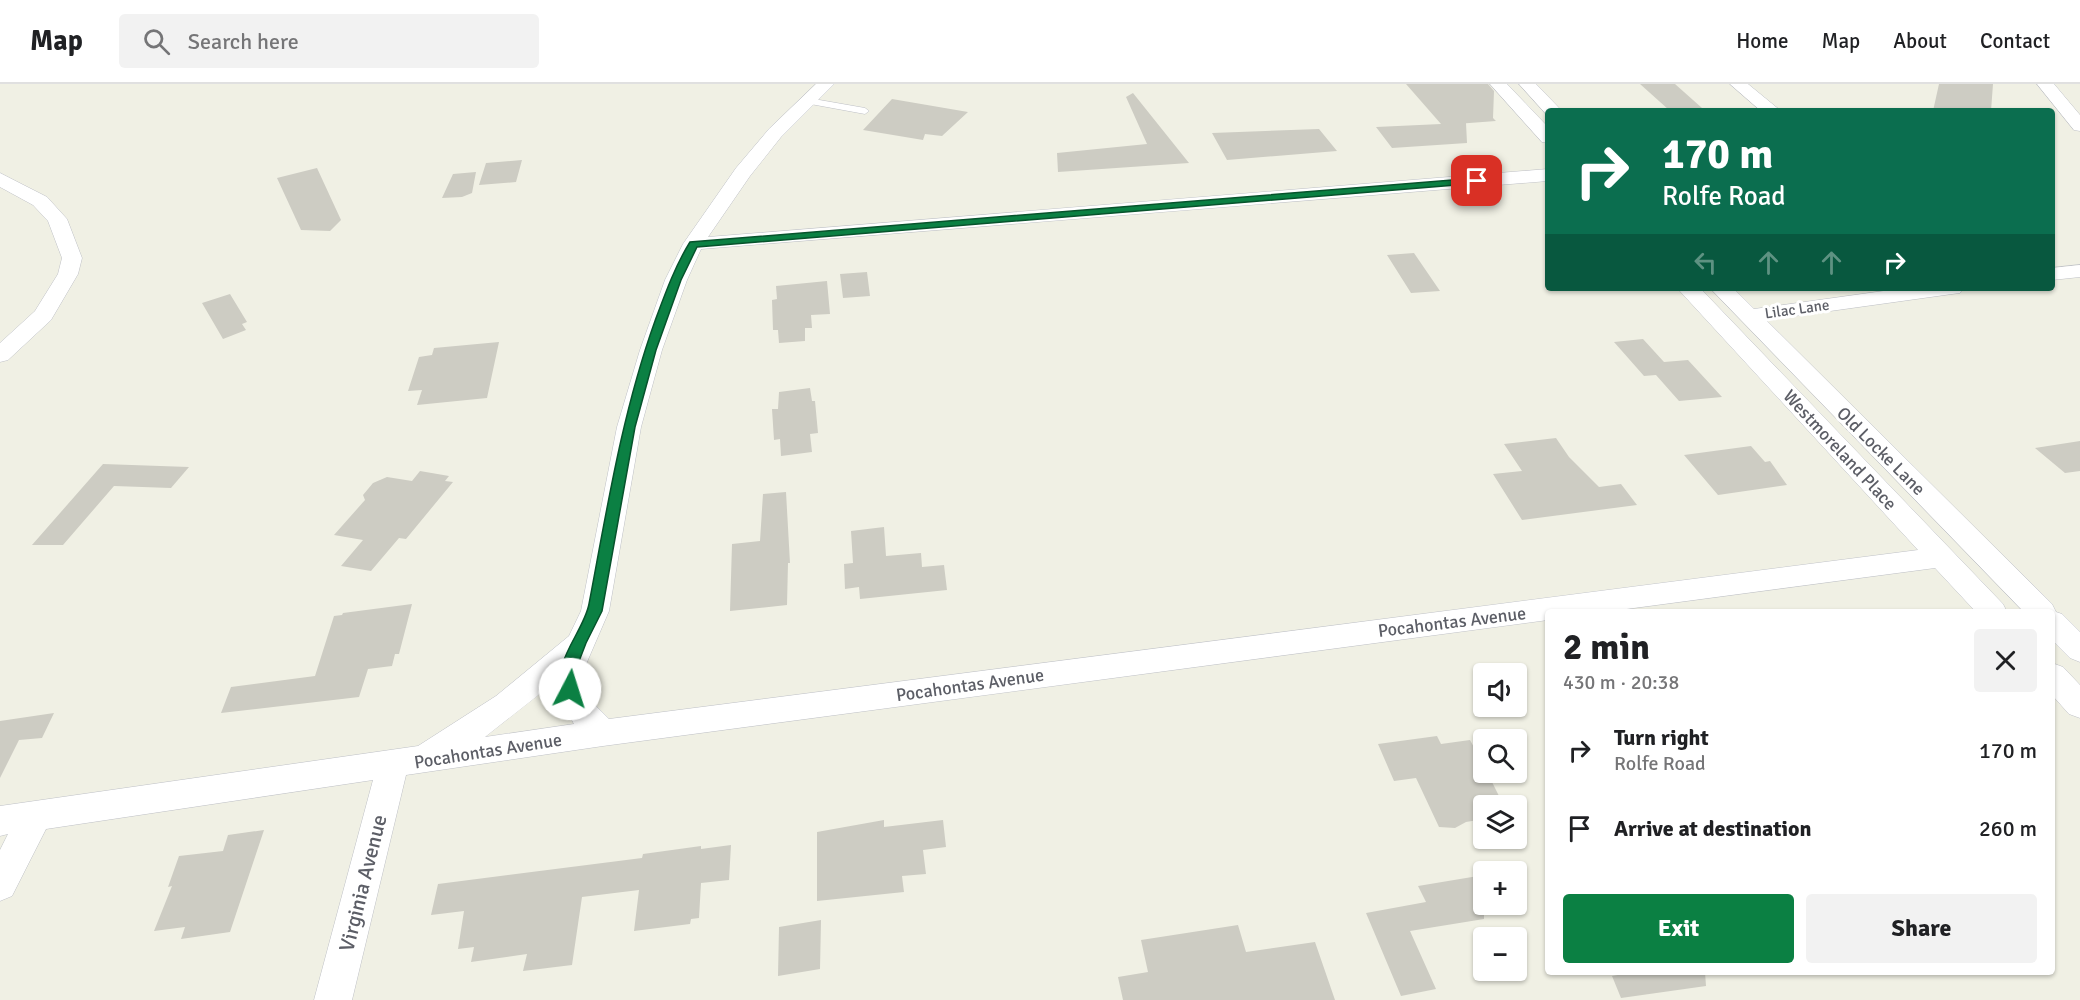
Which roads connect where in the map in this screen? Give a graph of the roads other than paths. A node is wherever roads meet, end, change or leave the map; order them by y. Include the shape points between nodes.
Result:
1 (826, 84) edge
2 (1498, 84) edge
3 (1527, 84) edge
4 (1738, 84) edge
5 (2044, 84) edge
6 (808, 101) junction
7 (1550, 108) edge
8 (1768, 108) edge
9 (865, 111) dead end
10 (2080, 126) edge
11 (1545, 135) edge
12 (1545, 175) edge
13 (0, 179) edge
14 (693, 244) junction
15 (2080, 271) edge
16 (2055, 274) edge
17 (1691, 291) edge
18 (1724, 291) edge
19 (1930, 291) edge
20 (1748, 316) junction
21 (0, 355) edge
22 (1941, 557) junction
23 (1545, 609) edge
24 (1546, 609) edge
25 (1989, 609) edge
26 (2039, 609) edge
27 (2055, 625) edge
28 (578, 643) junction
29 (2080, 650) edge
30 (2055, 678) edge
31 (2080, 705) edge
32 (603, 733) junction
33 (404, 764) junction
34 (36, 815) junction
35 (0, 821) edge
36 (0, 885) edge
37 (333, 1000) edge

1 - 6 street
2 - 11 street
3 - 7 street
4 - 8 street
5 - 10 street
6 - 9 lane
6 - 14 street via 743,172
12 - 14 street
13 - 21 street via 40,201 57,219 72,258 68,274 43,315
14 - 28 street via 676,280 644,372 629,427 595,611
15 - 16 street
17 - 22 street, Westmoreland Place
18 - 20 street, Old Locke Lane
19 - 20 street, Lilac Lane
20 - 26 street, Old Locke Lane
22 - 24 street, Pocahontas Avenue
22 - 25 street, Westmoreland Place
23 - 32 street, Pocahontas Avenue
27 - 29 street
28 - 32 street via 569,669 570,689 585,715
28 - 33 street via 495,714 458,739
30 - 31 street
32 - 33 street, Pocahontas Avenue
33 - 34 street, Pocahontas Avenue
33 - 37 street, Virginia Avenue
34 - 35 street, Pocahontas Avenue
34 - 36 street

